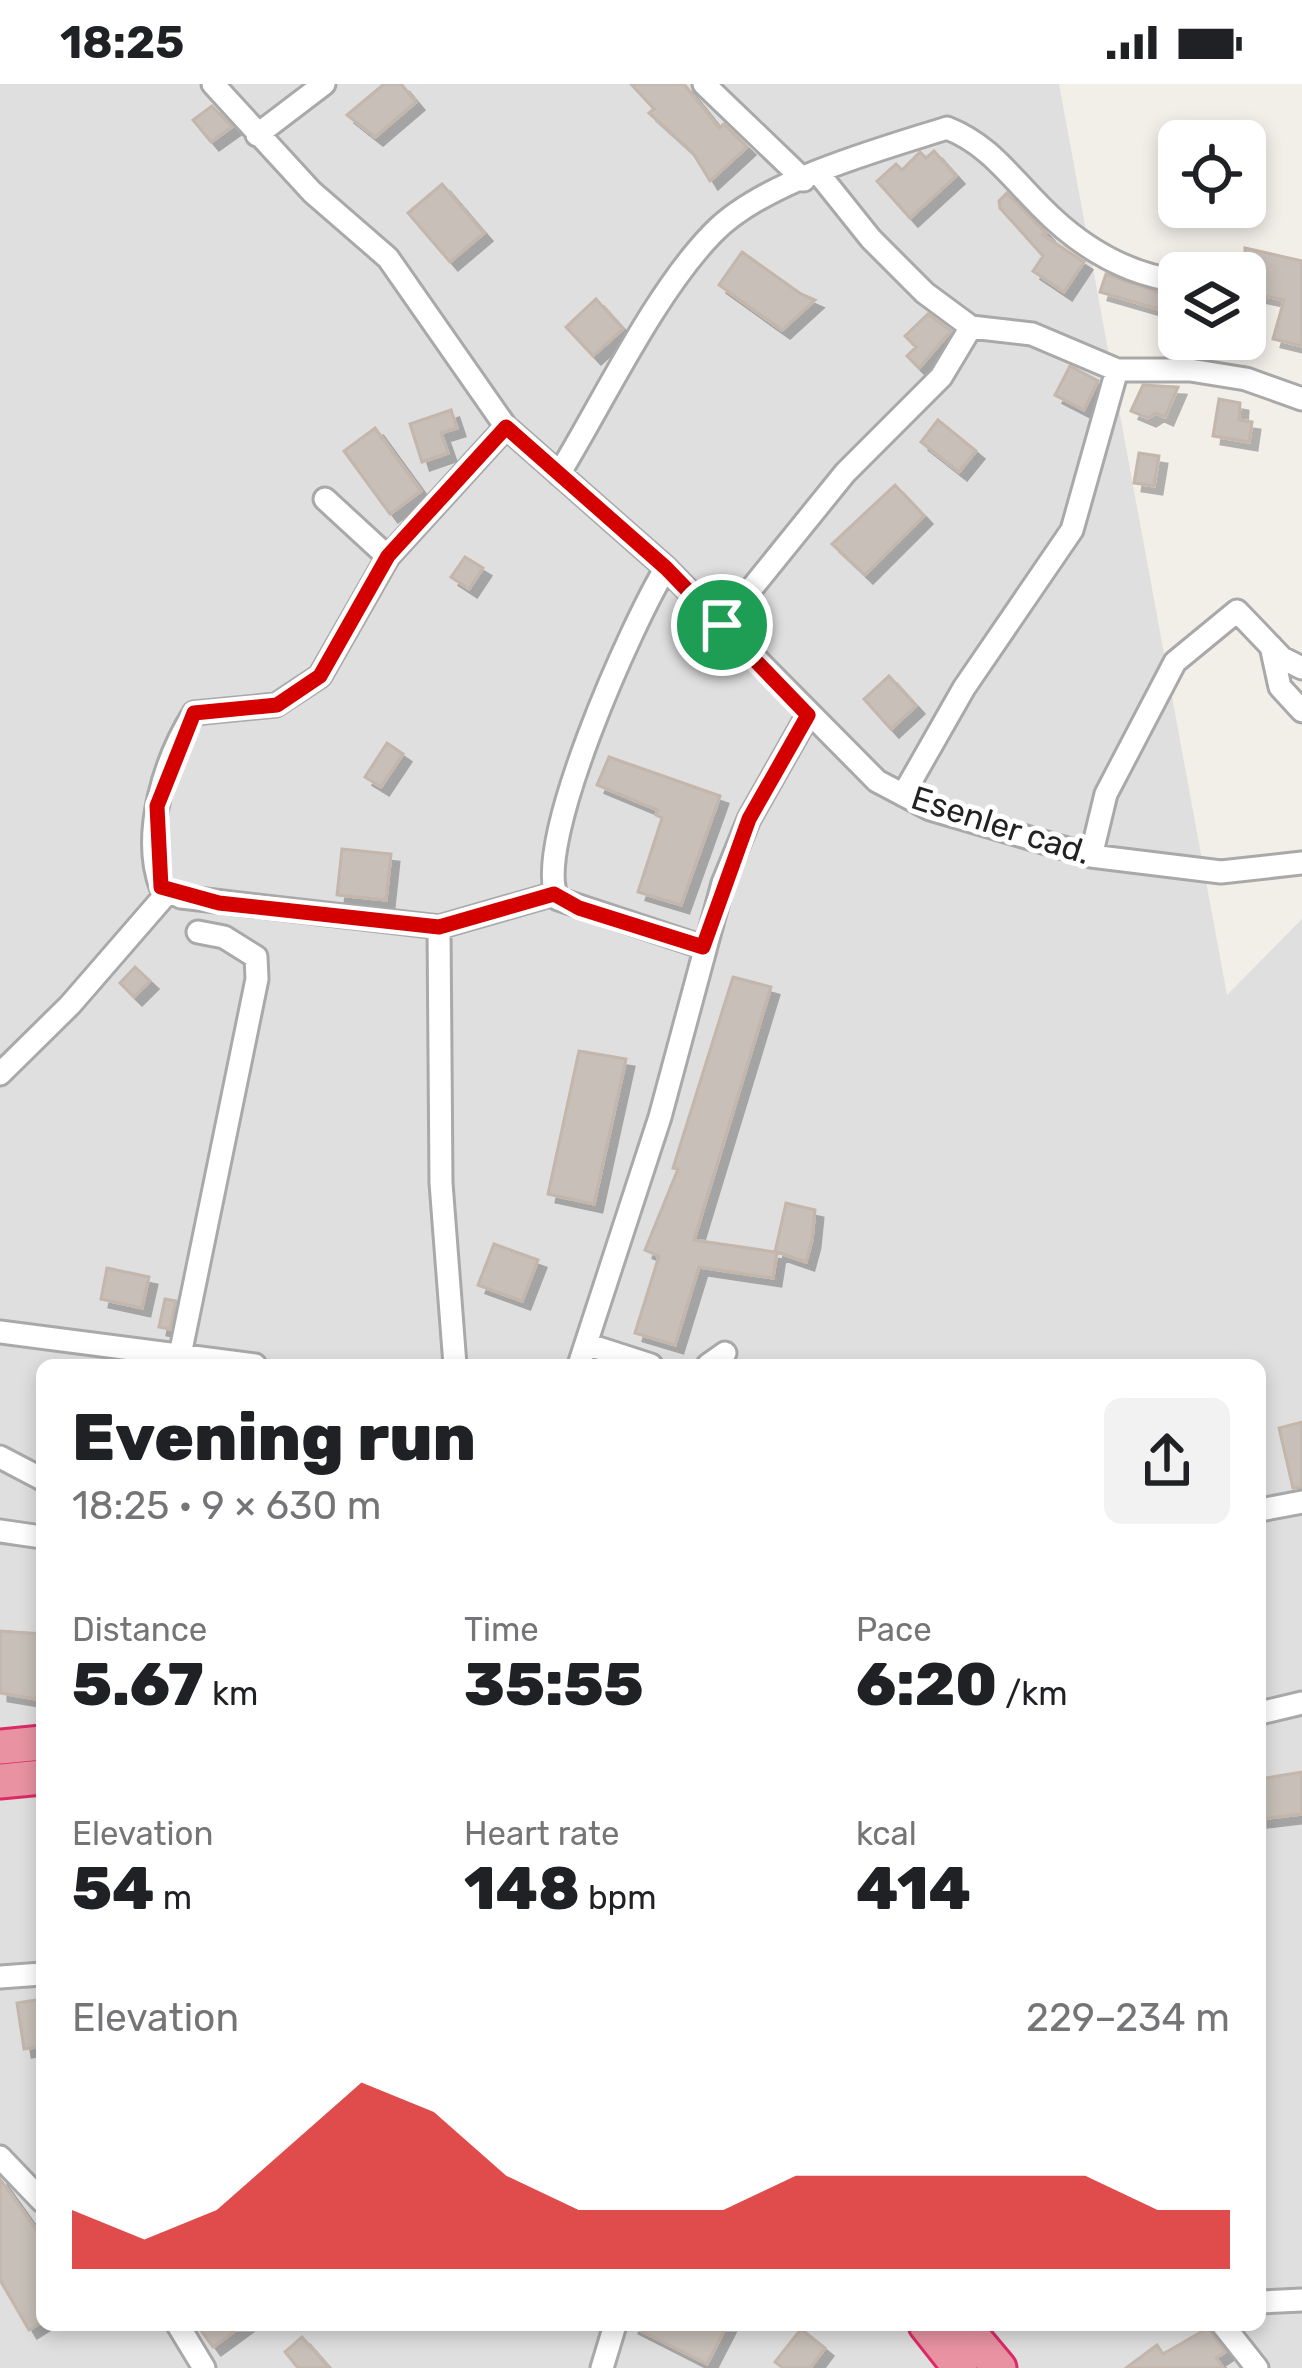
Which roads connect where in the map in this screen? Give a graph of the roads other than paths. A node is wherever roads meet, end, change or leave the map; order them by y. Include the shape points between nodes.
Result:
1 (212, 84) edge
2 (324, 84) edge
3 (704, 84) edge
4 (257, 135) junction
5 (811, 177) junction
6 (1158, 279) edge
7 (971, 327) junction
8 (1117, 370) junction
9 (1302, 399) edge
10 (506, 427) junction
11 (559, 474) junction
12 (325, 499) dead end
13 (388, 556) junction
14 (666, 568) junction
15 (722, 625) junction
16 (1271, 646) junction
17 (1302, 668) edge
18 (1302, 711) edge
19 (808, 715) junction
20 (903, 795) junction
21 (1091, 856) junction
22 (1302, 863) edge
23 (168, 892) junction
24 (554, 894) junction
25 (439, 927) junction
26 (198, 932) dead end
27 (703, 947) junction
28 (0, 1074) edge
29 (0, 1332) edge
30 (582, 1354) edge
31 (180, 1355) junction
32 (210, 1359) edge
33 (455, 1359) edge
34 (613, 1359) edge
35 (0, 1456) edge
36 (36, 1477) edge
37 (1302, 1502) edge
38 (1266, 1509) edge
39 (0, 1531) edge
40 (36, 1536) edge
41 (1302, 1703) edge
42 (1266, 1712) edge
43 (36, 1744) edge
44 (0, 1747) edge
45 (36, 1778) edge
46 (0, 1781) edge
47 (36, 1974) edge
48 (0, 1977) edge
49 (0, 2157) edge
50 (36, 2188) edge
51 (1302, 2300) edge
52 (1266, 2302) edge
53 (182, 2331) edge
54 (613, 2331) edge
55 (931, 2331) edge
56 (968, 2331) edge
57 (1228, 2331) edge
58 (204, 2368) edge
59 (602, 2368) edge
60 (960, 2368) edge
61 (1000, 2368) edge
62 (1257, 2368) edge

1 - 4 street, Esenler cad.
2 - 4 street
3 - 5 street
4 - 10 street, Esenler cad. via 388,258
5 - 6 street via 947,128 978,140 1090,250
5 - 7 street
5 - 11 street via 713,232
7 - 8 street via 1032,334
7 - 15 street via 941,377 845,473
8 - 9 street via 1227,376
8 - 20 street via 1072,530 964,688
10 - 11 street, Esenler cad.
10 - 13 street
11 - 14 street, Esenler cad.
12 - 13 street
13 - 23 street via 320,676 304,690 277,705 194,713 157,806 156,875
14 - 15 street, Esenler cad.
14 - 24 street via 631,628 578,769 554,854
15 - 19 street, Esenler cad.
16 - 17 street
16 - 18 street via 1280,686
16 - 21 street via 1237,611 1175,662 1106,794
19 - 20 street, Esenler cad. via 877,781
19 - 27 street via 749,819
20 - 21 street, Esenler cad.
21 - 22 street, Esenler cad. via 1221,872
23 - 25 street
23 - 28 street
24 - 25 street
24 - 27 street
25 - 33 street via 441,1183
26 - 31 street via 242,945 256,957 257,979
27 - 30 street via 660,1117
29 - 31 street
30 - 34 street
31 - 32 street
35 - 36 street
37 - 38 street
39 - 40 street
41 - 42 street
43 - 44 highway
45 - 46 highway
47 - 48 street
49 - 50 street
51 - 52 street
53 - 58 street
54 - 59 street
55 - 60 highway
56 - 61 highway
57 - 62 street

